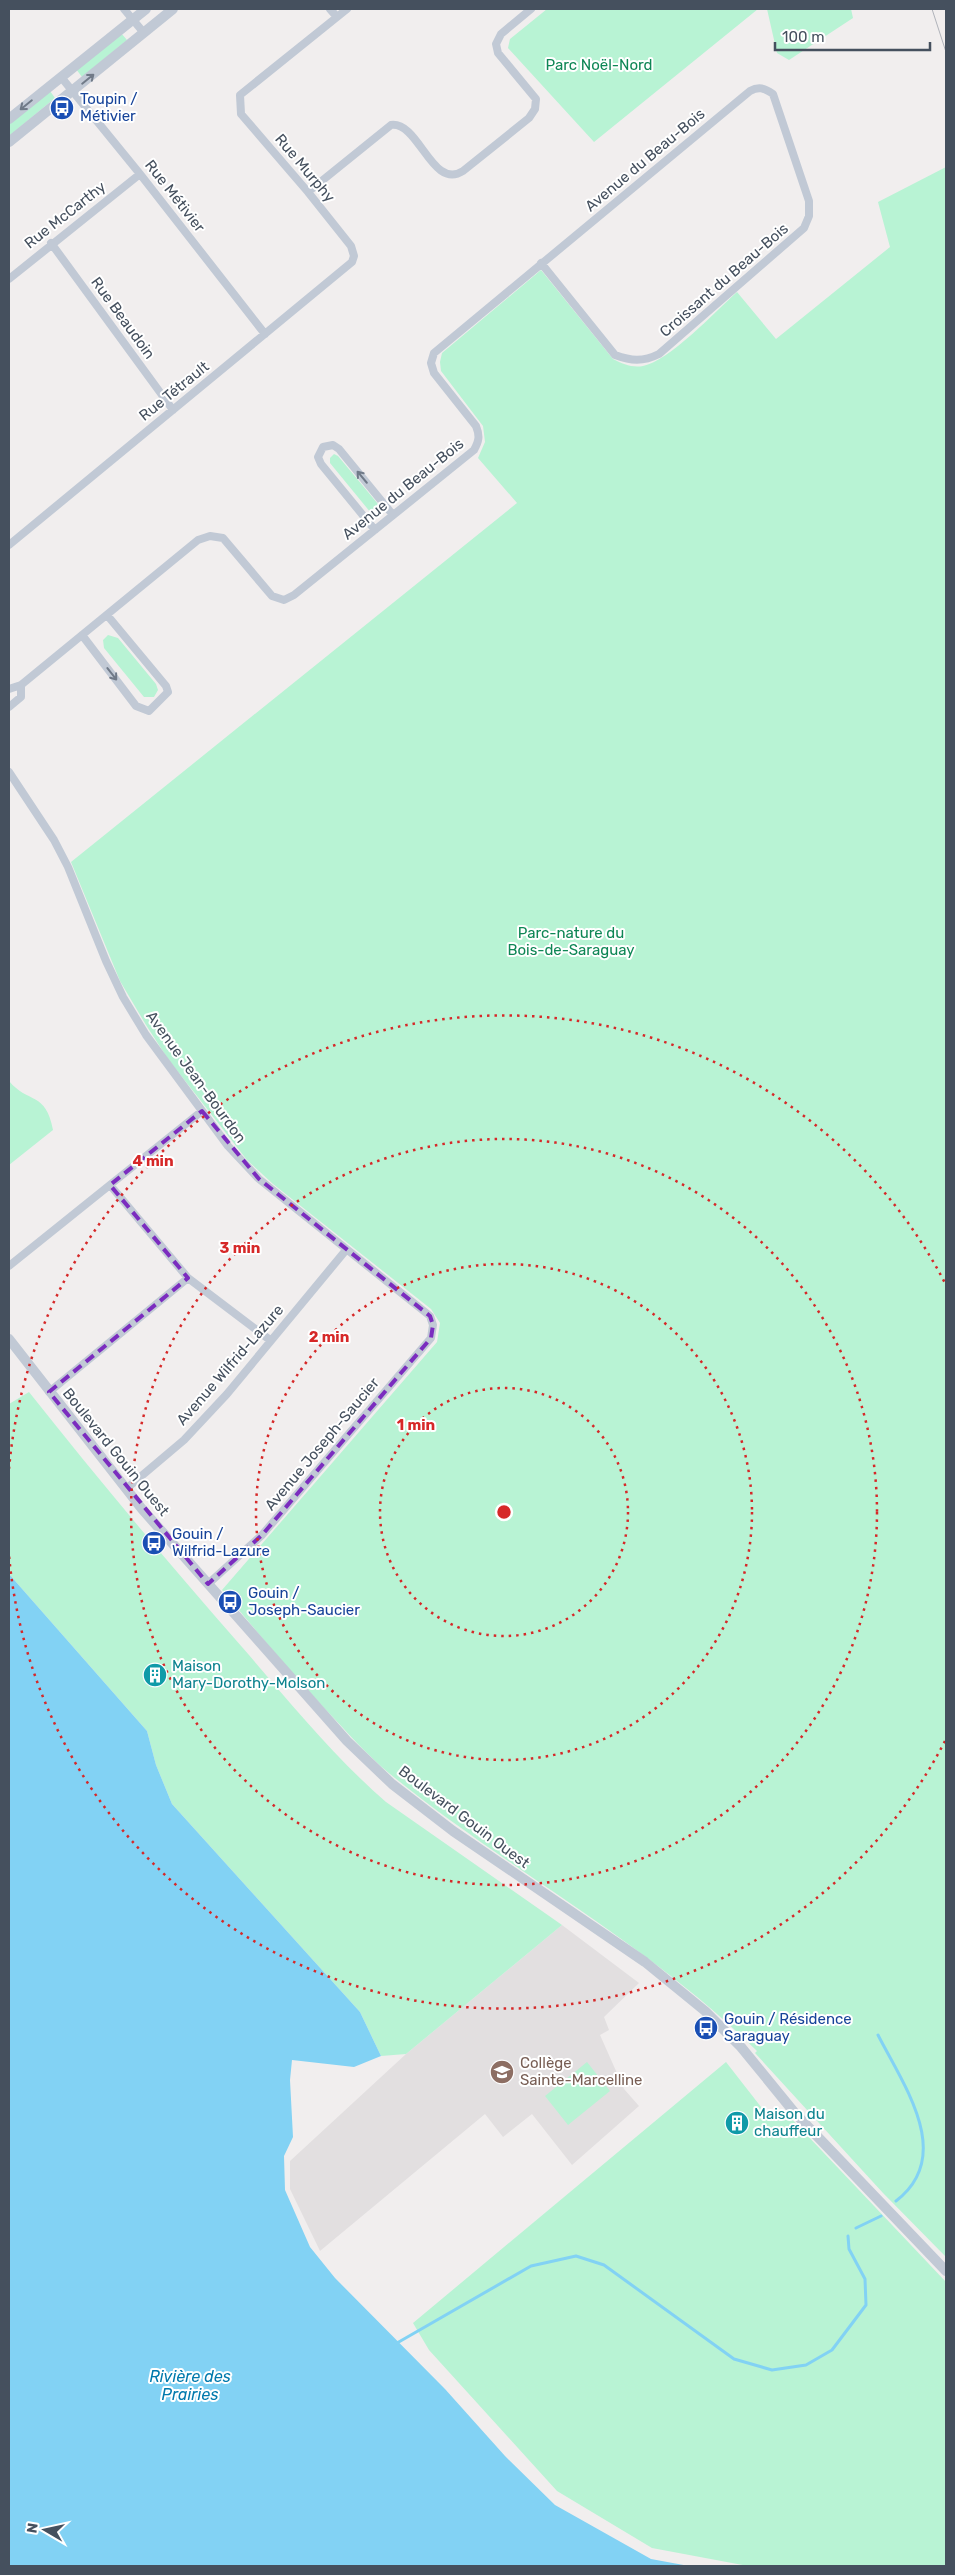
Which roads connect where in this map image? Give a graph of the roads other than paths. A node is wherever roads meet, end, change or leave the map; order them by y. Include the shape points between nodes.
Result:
1 (124, 9) edge
2 (146, 9) edge
3 (173, 9) edge
4 (330, 9) edge
5 (347, 9) edge
6 (529, 9) edge
7 (336, 17) junction
8 (132, 19) junction
9 (144, 33) junction
10 (61, 77) junction
11 (72, 91) junction
12 (750, 91) joint
13 (9, 119) edge
14 (9, 142) edge
15 (140, 174) junction
16 (308, 192) junction
17 (51, 243) junction
18 (354, 256) joint
19 (541, 263) junction
20 (9, 279) edge
21 (265, 334) junction
22 (173, 410) junction
23 (393, 515) junction
24 (375, 530) junction
25 (9, 545) edge
26 (107, 615) junction
27 (82, 635) junction
28 (22, 685) junction
29 (9, 689) edge
30 (9, 707) edge
31 (9, 772) edge
32 (202, 1111) junction
33 (110, 1185) junction
34 (346, 1250) junction
35 (9, 1266) edge
36 (188, 1278) junction
37 (430, 1338) joint
38 (9, 1340) edge
39 (270, 1340) junction
40 (49, 1392) junction
41 (126, 1489) junction
42 (208, 1584) junction
43 (946, 2271) edge

1 - 8 street
2 - 8 street
3 - 9 street
4 - 7 street
5 - 7 street
6 - 16 street via 501,34 496,44 498,54 536,99 535,109 529,118 453,176 443,173 403,127 391,125
7 - 16 street, Rue Murphy via 240,96 241,114
8 - 9 street
8 - 10 street
11 -> 9 street
10 - 11 street, Rue Métivier
10 -> 13 street
11 - 14 street
11 - 15 street, Rue Métivier
12 - 19 street, Avenue du Beau-Bois
12 - 19 street, Croissant du Beau-Bois via 765,88 773,94 809,201 809,216 804,228 659,354 639,360 615,355
15 - 17 street, Rue McCarthy
15 - 21 street, Rue Métivier
16 - 18 street, Rue Murphy via 351,246
17 - 20 street, Rue McCarthy
17 - 22 street, Rue Beaudoin
18 - 21 street, Rue Tétrault via 347,267
19 - 23 street, Avenue du Beau-Bois via 434,353 430,363 434,373 476,426 478,443 474,450
21 - 22 street, Rue Tétrault
22 - 25 street, Rue Tétrault
23 - 24 street, Avenue du Beau-Bois
23 -> 24 street via 339,449 333,445 323,447 318,457 321,464
24 - 26 street, Avenue du Beau-Bois via 284,600 272,596 223,538 210,536 198,540
26 - 27 street, Avenue du Beau-Bois
27 -> 26 street via 136,706 149,711 164,698 168,692 166,686
27 - 28 street, Avenue du Beau-Bois
28 - 29 street, Avenue du Beau-Bois
28 - 30 street, Avenue du Beau-Bois via 21,697
31 - 32 street, Avenue Jean-Bourdon via 68,867 106,962 124,997 146,1035
32 - 33 street
32 - 34 street, Avenue Jean-Bourdon via 228,1146 259,1179
33 - 35 street
33 - 36 street
34 - 37 street, Avenue Jean-Bourdon via 430,1316 433,1325
34 - 39 street, Avenue Wilfrid-Lazure
36 - 39 street
36 - 40 street
37 - 42 street, Avenue Joseph-Saucier via 262,1535
38 - 40 street, Boulevard Gouin Ouest
39 - 41 street, Avenue Wilfrid-Lazure via 227,1394 184,1440
40 - 41 street, Boulevard Gouin Ouest
41 - 42 street, Boulevard Gouin Ouest
42 - 43 street, Boulevard Gouin Ouest via 327,1720 392,1784 453,1831 645,1962 705,2011 741,2047 794,2112

